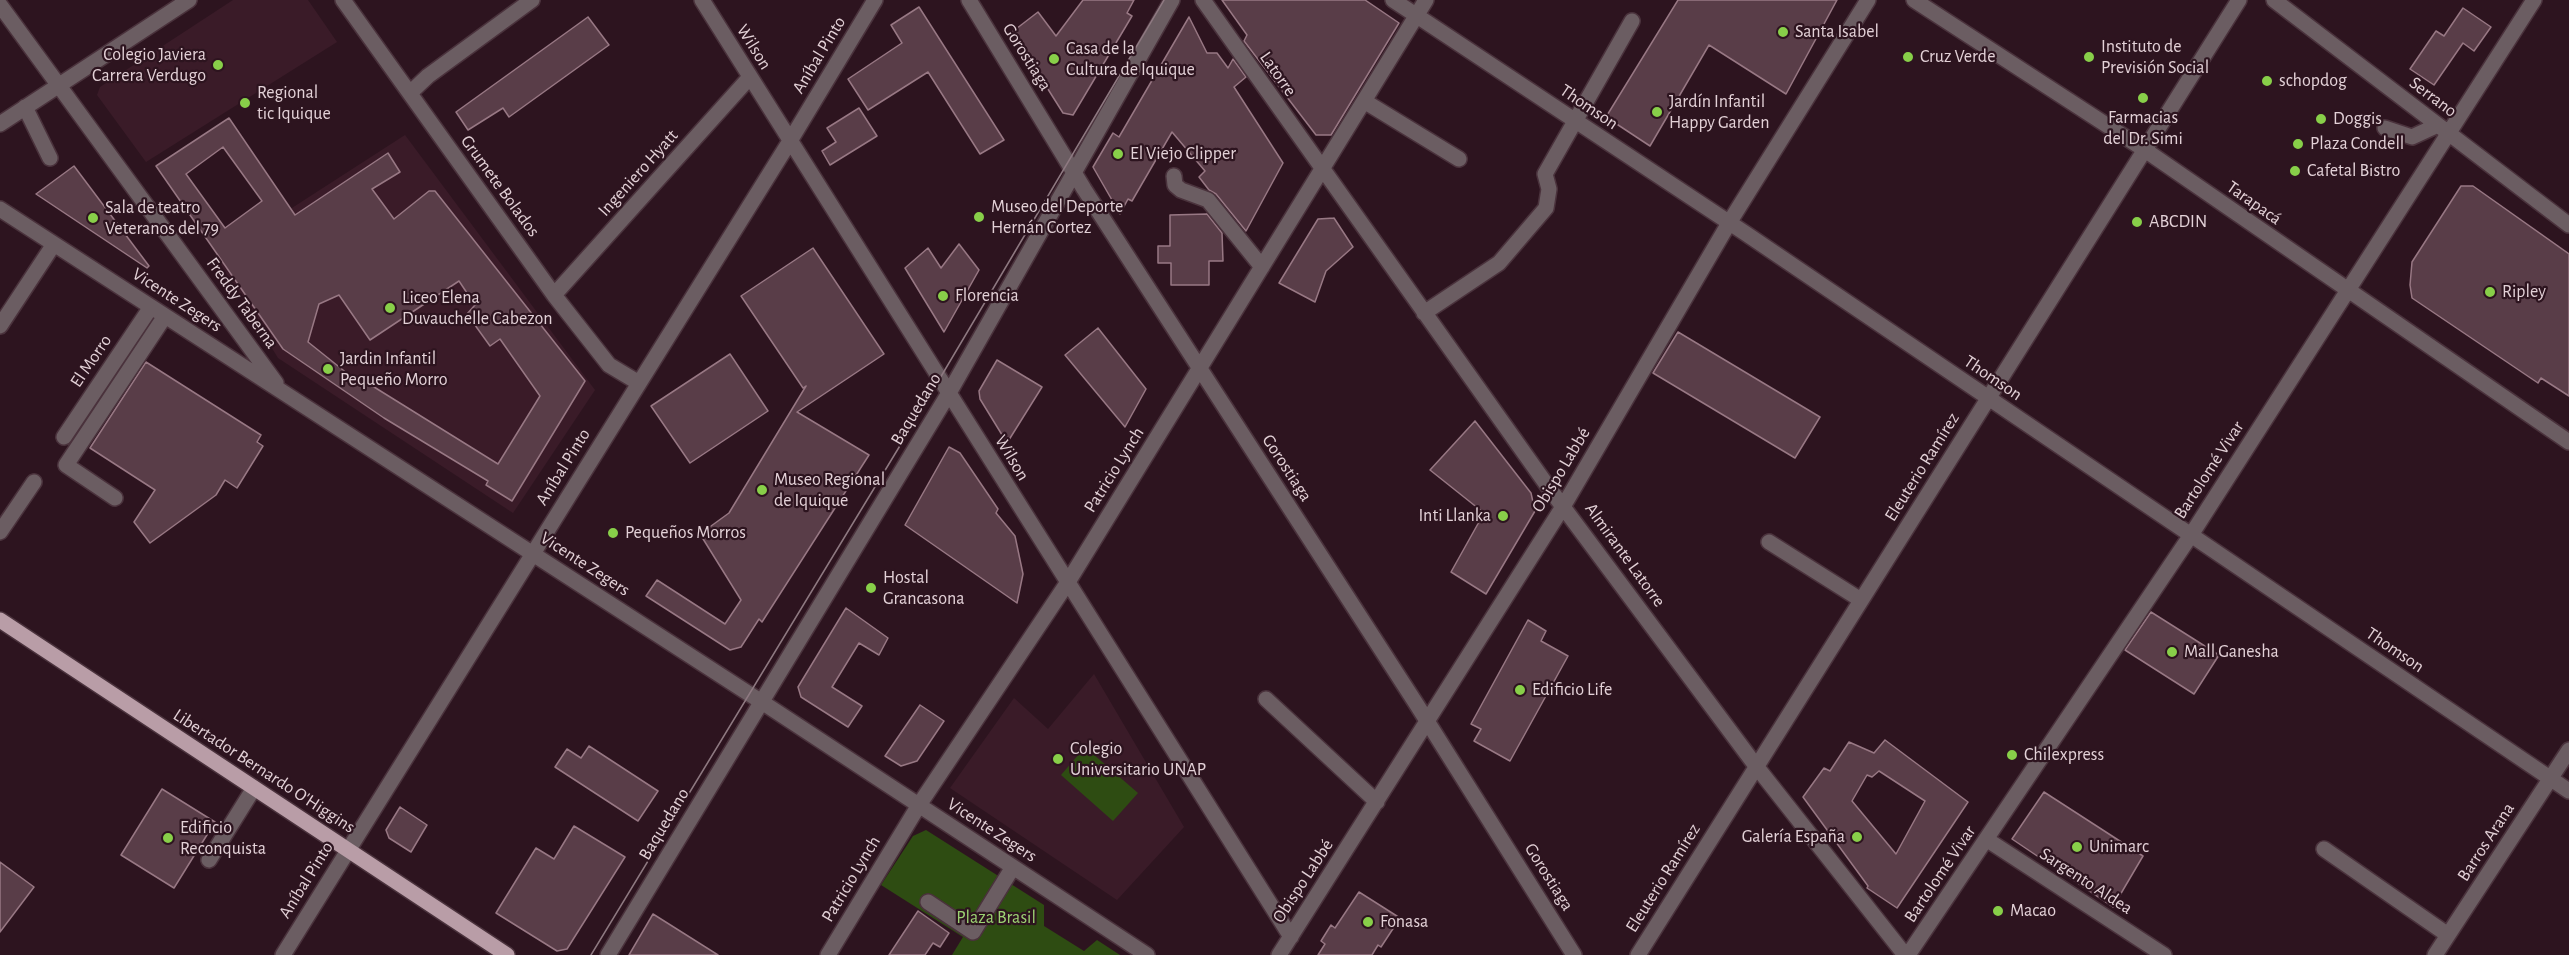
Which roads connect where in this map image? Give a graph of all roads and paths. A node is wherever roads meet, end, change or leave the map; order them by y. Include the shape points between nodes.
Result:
1 (189, 0) edge
2 (343, 0) edge
3 (532, 0) edge
4 (702, 0) edge
5 (875, 0) edge
6 (969, 0) edge
7 (1172, 0) edge
8 (1203, 0) edge
9 (1393, 0) edge
10 (1426, 0) edge
11 (1868, 0) edge
12 (1914, 0) edge
13 (2239, 0) edge
14 (2274, 0) edge
15 (2534, 0) edge
16 (0, 5) edge
17 (1417, 16) junction
18 (1632, 21) dead end
19 (750, 77) junction
20 (57, 85) junction
21 (410, 93) junction
22 (1364, 101) junction
23 (25, 107) junction
24 (1574, 120) junction
25 (0, 124) edge
26 (2385, 128) dead end
27 (2444, 129) junction
28 (790, 141) junction
29 (2145, 150) junction
30 (50, 158) dead end
31 (1459, 159) dead end
32 (1322, 171) junction
33 (1074, 172) junction
34 (1174, 176) dead end
35 (0, 209) edge
36 (1730, 223) junction
37 (2569, 225) edge
38 (54, 244) junction
39 (1262, 267) junction
40 (2347, 291) junction
41 (554, 295) junction
42 (151, 307) junction
43 (1424, 313) junction
44 (165, 316) junction
45 (0, 326) edge
46 (1200, 368) junction
47 (639, 383) junction
48 (282, 392) junction
49 (949, 393) junction
50 (1989, 399) junction
51 (64, 437) dead end
52 (2569, 442) edge
53 (34, 482) dead end
54 (115, 498) dead end
55 (1564, 505) junction
56 (0, 532) edge
57 (2191, 535) junction
58 (1769, 542) dead end
59 (532, 553) junction
60 (1068, 582) junction
61 (1861, 600) junction
62 (0, 620) edge
63 (1266, 699) dead end
64 (760, 701) junction
65 (1428, 722) junction
66 (2569, 750) edge
67 (1756, 766) junction
68 (2550, 779) junction
69 (254, 788) junction
70 (2569, 791) edge
71 (1377, 802) junction
72 (919, 805) junction
73 (1986, 839) junction
74 (2324, 849) dead end
75 (348, 850) junction
76 (209, 860) dead end
77 (1013, 867) junction
78 (928, 902) dead end
79 (2448, 935) junction
80 (1291, 937) junction
81 (283, 955) edge
82 (507, 955) edge
83 (608, 955) edge
84 (828, 955) edge
85 (1147, 955) edge
86 (1280, 955) edge
87 (1575, 955) edge
88 (1638, 955) edge
89 (1906, 955) edge
90 (2164, 955) edge
91 (2435, 955) edge

1 - 20 street
2 - 21 street, Grumete Bolados
3 - 21 street
4 - 19 street, Wilson
5 - 28 street, Aníbal Pinto
6 - 33 street, Gorostiaga
7 - 33 street, Baquedano
8 - 32 street, Latorre
9 - 17 street, Thomson
10 - 17 street, Patricio Lynch
11 - 36 street, Obispo Labbé
12 - 29 street, Tarapacá
13 - 29 street, Eleuterio Ramírez
14 - 27 street, Serrano
15 - 27 street, Bartolomé Vivar
16 - 20 street, Freddy Taberna
17 - 22 street, Patricio Lynch
17 - 24 street, Thomson
18 - 24 street
19 - 28 street, Wilson
19 - 41 street, Ingeniero Hyatt
20 - 23 street
20 - 48 street, Freddy Taberna
21 - 41 street, Grumete Bolados
22 - 31 street
22 - 32 street, Patricio Lynch
23 - 25 street
23 - 30 street
24 - 36 street, Thomson
24 - 43 street via 1545,174 1546,208 1499,263
26 - 27 street via 2412,138
27 - 37 street, Serrano
27 - 40 street, Bartolomé Vivar
28 - 47 street, Aníbal Pinto
28 - 49 street, Wilson
29 - 40 street, Tarapacá
29 - 50 street, Eleuterio Ramírez
32 - 39 street, Patricio Lynch
32 - 43 street, Almirante Latorre
33 - 46 street, Gorostiaga
33 - 49 street, Baquedano
34 - 39 street via 1180,190 1208,200
35 - 38 street, Vicente Zegers
36 - 50 street, Thomson
36 - 55 street, Obispo Labbé
38 - 42 street, Vicente Zegers
38 - 45 street
39 - 46 street, Patricio Lynch
40 - 52 street, Tarapacá
40 - 57 street, Bartolomé Vivar
41 - 47 street, Grumete Bolados via 609,364
42 - 44 street, Vicente Zegers
42 - 51 street, El Morro
43 - 55 street, Almirante Latorre
44 - 48 street, Vicente Zegers
44 - 54 street via 66,465
46 - 60 street, Patricio Lynch
46 - 65 street, Gorostiaga
47 - 59 street, Aníbal Pinto
48 - 59 street, Vicente Zegers
49 - 60 street, Wilson
49 - 64 street, Baquedano
50 - 57 street, Thomson
50 - 61 street, Eleuterio Ramírez
53 - 56 street
55 - 65 street, Obispo Labbé
55 - 67 street, Almirante Latorre
57 - 68 street, Thomson
57 - 73 street, Bartolomé Vivar
58 - 61 street
59 - 64 street, Vicente Zegers
59 - 75 street, Aníbal Pinto
60 - 72 street, Patricio Lynch
60 - 80 street, Wilson
61 - 67 street, Eleuterio Ramírez
62 - 69 main road, Libertador Bernardo O'Higgins
63 - 71 street
64 - 72 street, Vicente Zegers
64 - 83 street, Baquedano
65 - 71 street, Obispo Labbé
65 - 87 street, Gorostiaga
66 - 68 street, Barros Arana
67 - 88 street, Eleuterio Ramírez
67 - 89 street, Almirante Latorre
68 - 70 street, Thomson
68 - 79 street, Barros Arana
69 - 75 main road, Libertador Bernardo O'Higgins
69 - 76 street
71 - 80 street, Obispo Labbé
72 - 77 street, Vicente Zegers
72 - 84 street, Patricio Lynch
73 - 89 street, Bartolomé Vivar
73 - 90 street, Sargento Aldea
74 - 79 street
75 - 81 street, Aníbal Pinto
75 - 82 main road, Libertador Bernardo O'Higgins
77 - 78 street via 973,932
77 - 85 street, Vicente Zegers
79 - 91 street, Barros Arana
80 - 86 street, Obispo Labbé

